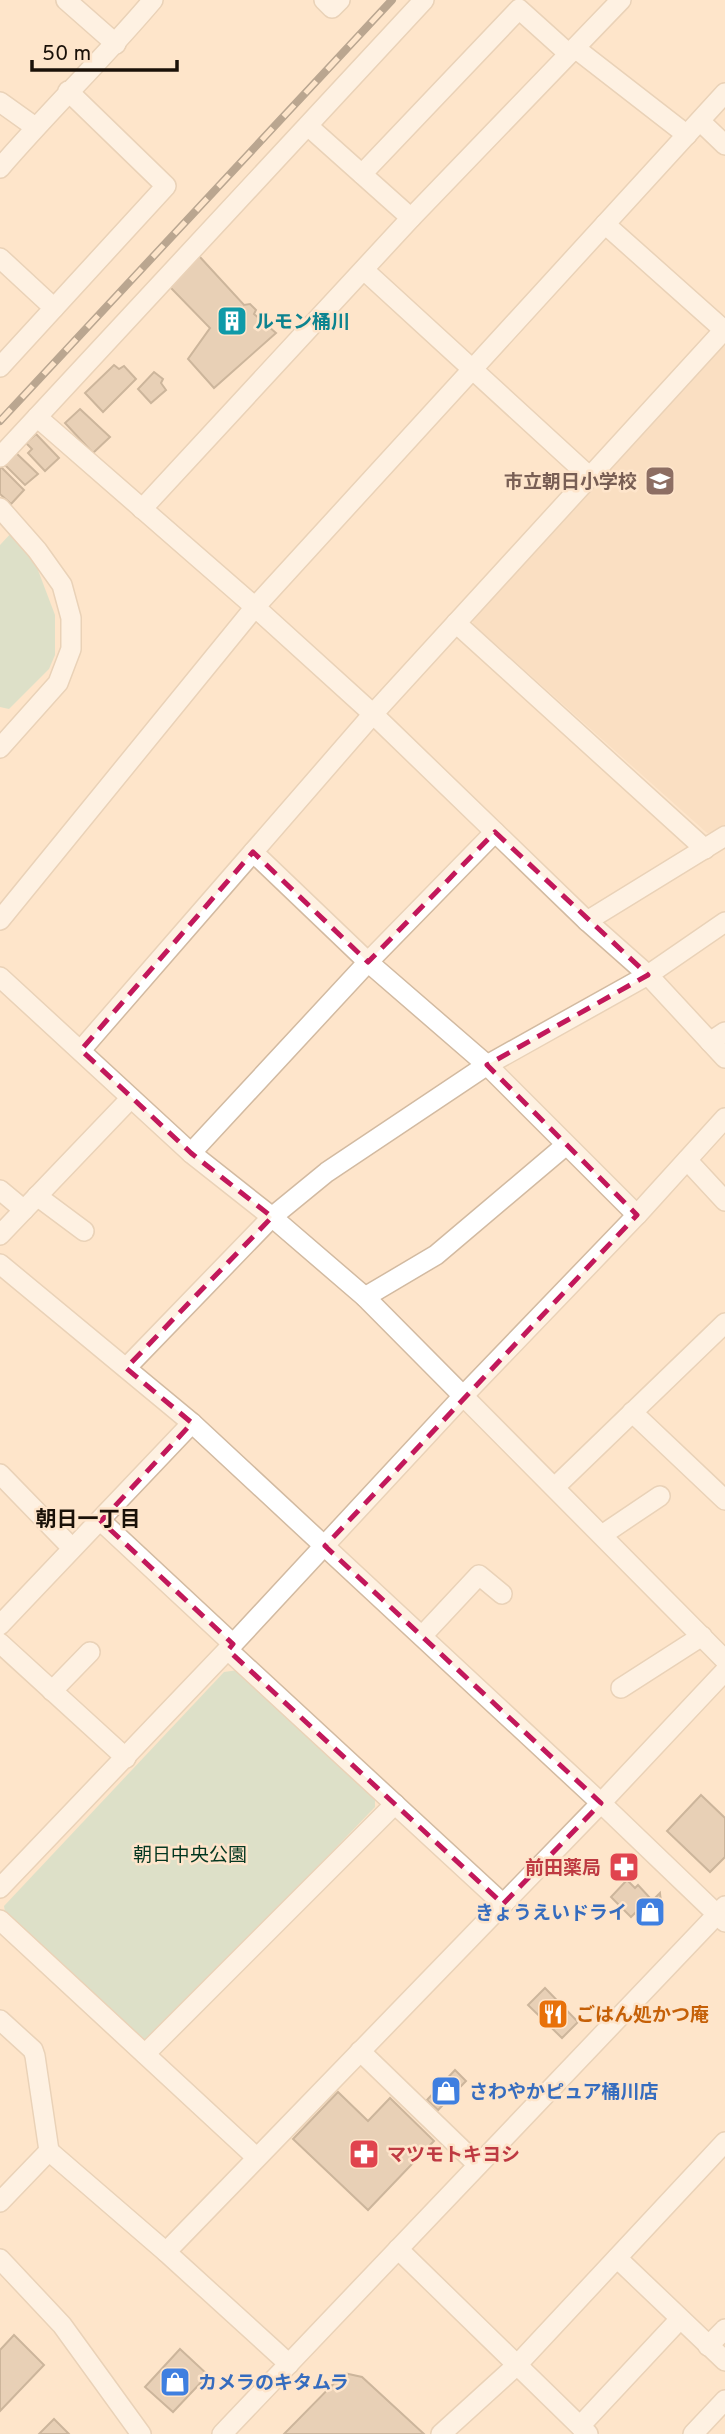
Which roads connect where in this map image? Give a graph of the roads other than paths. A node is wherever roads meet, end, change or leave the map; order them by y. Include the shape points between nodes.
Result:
1 (66, 0) edge
2 (153, 0) edge
3 (324, 0) edge
4 (340, 0) edge
5 (424, 0) edge
6 (621, 0) edge
7 (116, 44) junction
8 (572, 51) junction
9 (68, 91) junction
10 (725, 93) edge
11 (0, 102) edge
12 (308, 126) junction
13 (35, 127) junction
14 (693, 128) junction
15 (725, 145) edge
16 (0, 168) edge
17 (362, 174) junction
18 (411, 218) junction
19 (605, 224) junction
20 (0, 258) edge
21 (364, 270) junction
22 (54, 308) junction
23 (725, 330) edge
24 (0, 367) edge
25 (473, 369) junction
26 (37, 417) junction
27 (0, 457) edge
28 (590, 477) junction
29 (0, 508) edge
30 (142, 509) junction
31 (255, 607) junction
32 (456, 623) junction
33 (373, 714) junction
34 (0, 748) edge
35 (495, 832) junction
36 (725, 836) edge
37 (705, 849) junction
38 (253, 852) junction
39 (0, 920) edge
40 (587, 921) junction
41 (723, 929) edge
42 (368, 962) junction
43 (648, 975) junction
44 (0, 977) edge
45 (718, 1037) edge
46 (81, 1051) junction
47 (725, 1058) edge
48 (487, 1065) junction
49 (131, 1098) junction
50 (725, 1118) edge
51 (566, 1145) junction
52 (191, 1153) junction
53 (687, 1160) junction
54 (0, 1189) edge
55 (725, 1201) edge
56 (31, 1203) junction
57 (637, 1215) junction
58 (272, 1217) junction
59 (84, 1231) dead end
60 (0, 1236) edge
61 (0, 1264) edge
62 (365, 1297) junction
63 (722, 1332) edge
64 (126, 1367) junction
65 (464, 1395) junction
66 (632, 1412) junction
67 (192, 1423) junction
68 (0, 1474) edge
69 (555, 1487) junction
70 (660, 1496) dead end
71 (725, 1500) edge
72 (101, 1521) junction
73 (603, 1535) junction
74 (325, 1546) junction
75 (72, 1548) junction
76 (502, 1594) dead end
77 (0, 1625) edge
78 (422, 1636) junction
79 (702, 1636) junction
80 (0, 1643) edge
81 (230, 1647) junction
82 (90, 1652) dead end
83 (725, 1660) edge
84 (725, 1671) edge
85 (621, 1688) dead end
86 (52, 1691) junction
87 (126, 1758) junction
88 (601, 1802) junction
89 (395, 1804) junction
90 (0, 1888) edge
91 (503, 1904) junction
92 (723, 1913) edge
93 (0, 1920) edge
94 (0, 2020) edge
95 (360, 2052) junction
96 (145, 2054) junction
97 (723, 2147) edge
98 (49, 2151) junction
99 (256, 2157) junction
100 (478, 2165) junction
101 (0, 2202) edge
102 (398, 2249) junction
103 (166, 2252) junction
104 (617, 2258) junction
105 (0, 2259) edge
106 (680, 2319) junction
107 (725, 2329) edge
108 (708, 2346) junction
109 (725, 2361) edge
110 (289, 2364) junction
111 (517, 2365) junction
112 (725, 2400) edge
113 (584, 2430) edge
114 (141, 2434) edge
115 (222, 2434) edge
116 (441, 2434) edge
117 (693, 2434) edge

1 - 7 street
2 - 7 street
3 - 4 street via 332,8
5 - 12 street
6 - 8 street
7 - 9 street
8 - 14 street
8 - 17 street via 519,9
8 - 18 street
9 - 13 street
9 - 22 street via 166,186
10 - 14 street
11 - 13 street
12 - 17 street
12 - 26 street
13 - 16 street
14 - 15 street
14 - 19 street
17 - 18 street
18 - 21 street
19 - 23 street
19 - 25 street
20 - 22 street
21 - 25 street
21 - 30 street
22 - 24 street
23 - 28 street
25 - 28 street
25 - 31 street
26 - 27 street
26 - 30 street
28 - 32 street
29 - 34 street via 62,584 71,618 71,649 58,683
30 - 31 street
31 - 33 street
31 - 39 street
32 - 33 street
32 - 37 street
33 - 35 street
33 - 38 street
35 - 40 street
35 - 42 street
36 - 37 street
37 - 40 street
38 - 42 street
38 - 46 street
40 - 43 street
41 - 43 street
42 - 48 street
42 - 52 street
43 - 45 street
43 - 48 street
44 - 46 street
45 - 47 street
46 - 49 street
48 - 51 street
48 - 58 street via 327,1172
49 - 52 street
49 - 56 street
50 - 53 street
51 - 57 street
51 - 62 street via 436,1255
52 - 58 street
53 - 55 street
53 - 57 street
54 - 56 street
56 - 59 street
56 - 60 street
57 - 65 street
58 - 62 street
58 - 64 street
61 - 64 street
62 - 65 street
63 - 66 street
64 - 67 street
65 - 69 street
65 - 74 street
66 - 69 street
66 - 71 street
67 - 72 street
67 - 74 street
68 - 75 street
69 - 73 street
70 - 73 street
72 - 75 street
72 - 81 street
73 - 79 street
74 - 78 street
74 - 81 street
75 - 77 street
76 - 78 street via 479,1575
78 - 88 street
79 - 83 street
79 - 85 street
80 - 86 street
81 - 87 street
81 - 89 street
82 - 86 street
84 - 88 street
86 - 87 street
87 - 90 street
88 - 91 street
88 - 92 street
89 - 91 street
89 - 96 street
91 - 95 street
92 - 100 street
93 - 96 street
94 - 98 street via 33,2050
95 - 99 street
95 - 100 street
96 - 99 street
97 - 104 street
98 - 101 street
98 - 103 street
99 - 103 street
100 - 102 street
102 - 110 street
102 - 111 street
103 - 110 street
104 - 106 street
104 - 111 street
105 - 114 street via 62,2325
106 - 108 street
106 - 113 street
107 - 108 street
108 - 109 street
110 - 115 street
111 - 113 street
111 - 116 street
112 - 117 street

